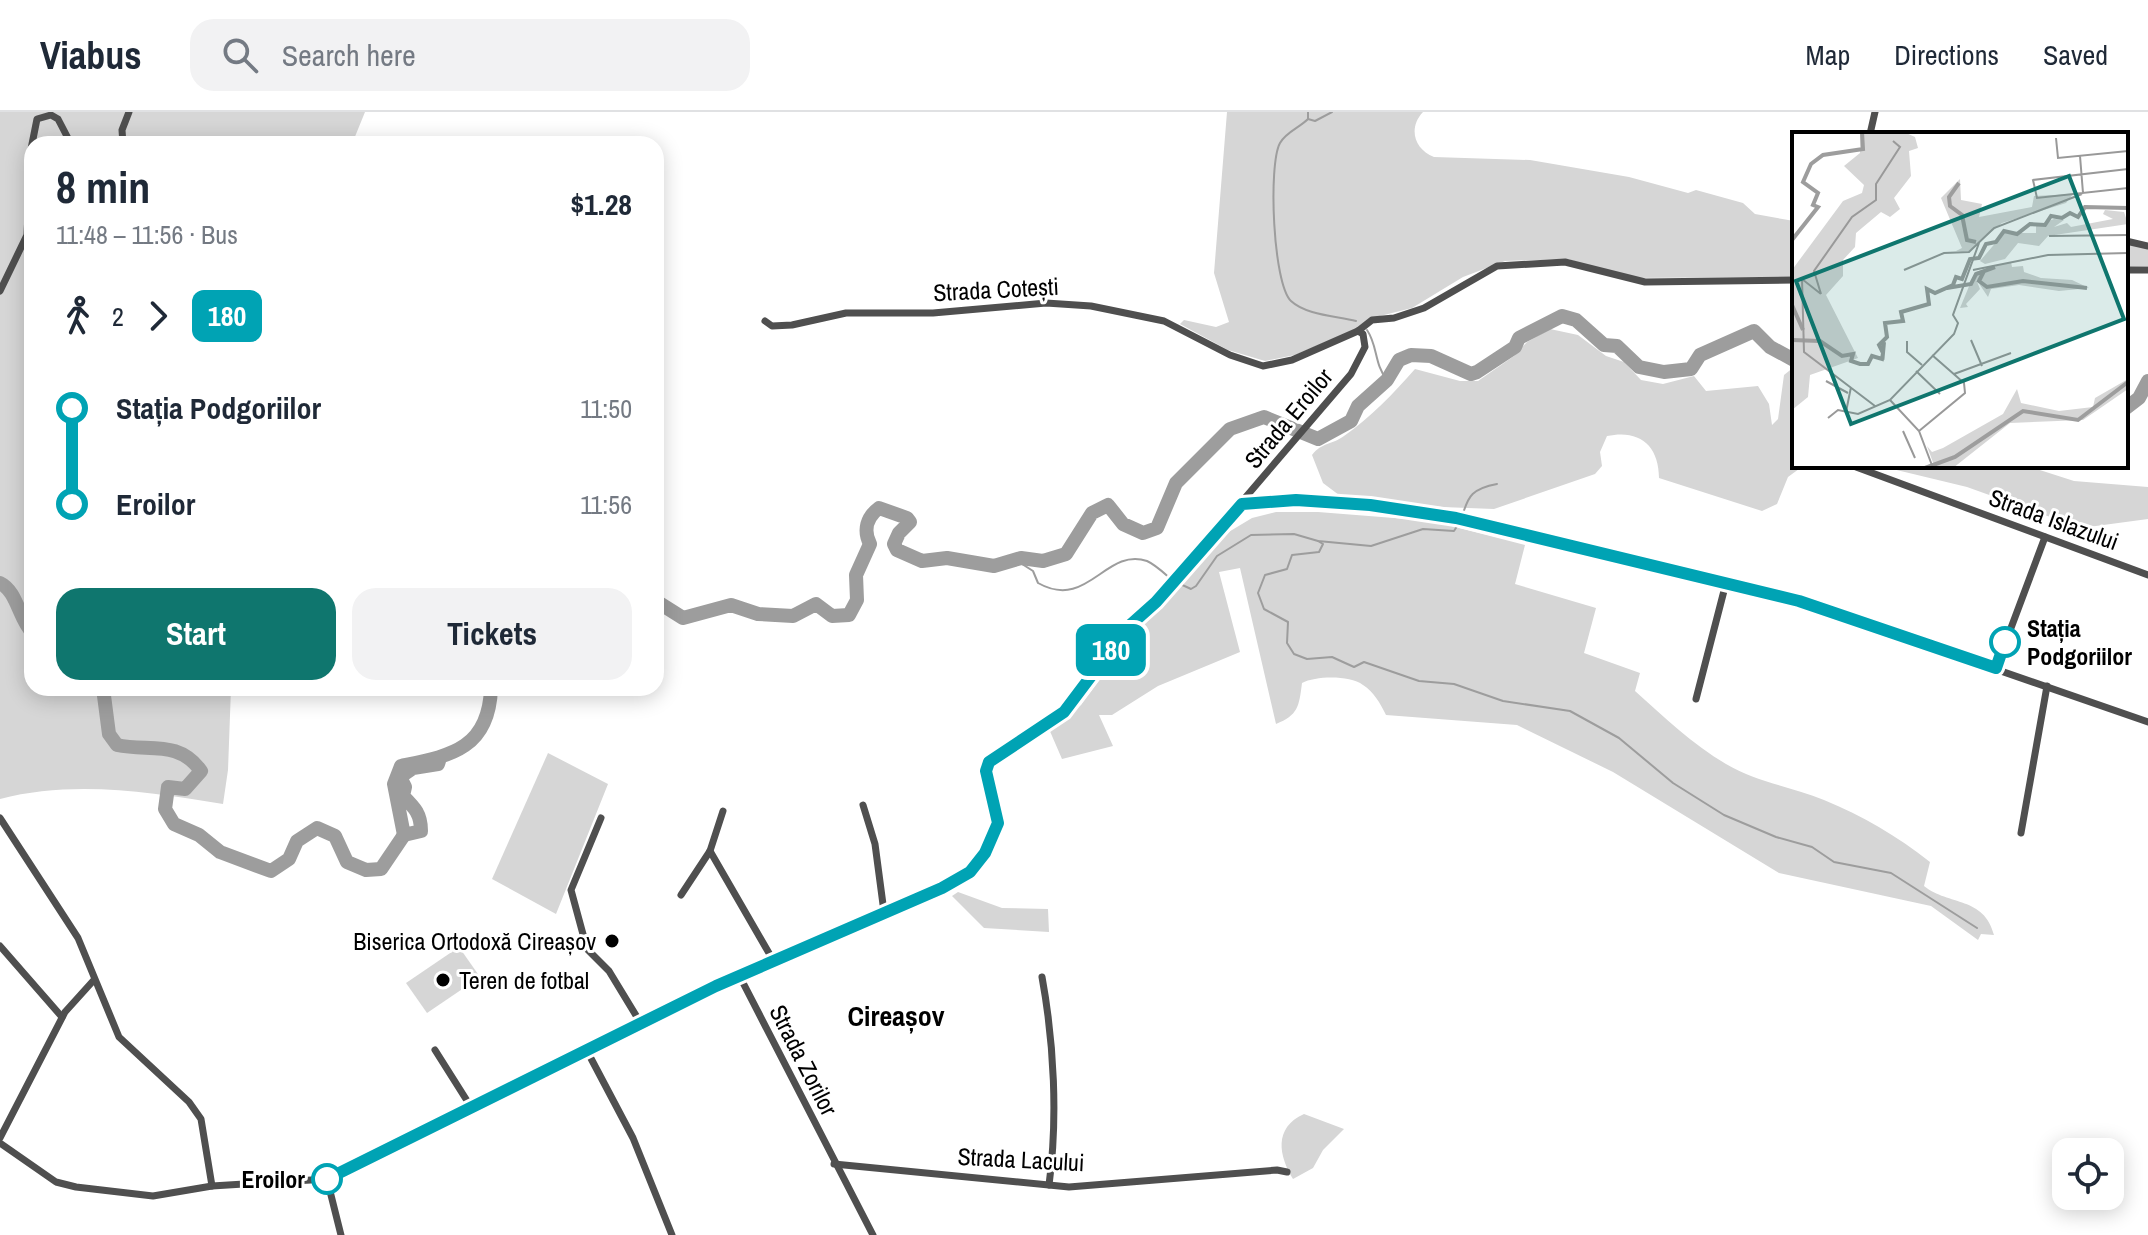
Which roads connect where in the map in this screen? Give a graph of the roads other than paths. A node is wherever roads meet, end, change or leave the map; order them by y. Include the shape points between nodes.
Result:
1 (129, 112) edge
2 (1875, 112) edge
3 (1870, 132) edge
4 (34, 136) edge
5 (67, 136) edge
6 (122, 136) edge
7 (24, 241) edge
8 (2128, 241) edge
9 (2148, 246) edge
10 (1792, 280) edge
11 (0, 291) edge
12 (765, 321) dead end
13 (1358, 331) junction
14 (1859, 468) edge
15 (1242, 504) junction
16 (2045, 537) junction
17 (2148, 575) edge
18 (1726, 583) junction
19 (1996, 668) junction
20 (2047, 686) junction
21 (1696, 699) dead end
22 (2148, 722) edge
23 (863, 805) dead end
24 (723, 811) dead end
25 (0, 818) edge
26 (601, 818) dead end
27 (2021, 833) dead end
28 (710, 851) junction
29 (681, 895) dead end
30 (884, 912) junction
31 (0, 946) edge
32 (773, 960) junction
33 (739, 975) junction
34 (1042, 977) dead end
35 (93, 981) junction
36 (62, 1017) junction
37 (640, 1022) junction
38 (586, 1049) junction
39 (435, 1050) dead end
40 (471, 1107) junction
41 (0, 1140) edge
42 (834, 1164) junction
43 (1287, 1172) dead end
44 (327, 1179) junction
45 (1049, 1185) junction
46 (212, 1186) junction
47 (341, 1235) edge
48 (672, 1235) edge
49 (873, 1235) edge

1 - 6 street
2 - 3 street
4 - 5 street via 37,119 51,115
7 - 11 street
8 - 9 street
10 - 13 street via 1645,282 1565,262 1497,266 1424,308 1372,320
12 - 13 street, Strada Cotești via 779,326 846,313 933,313 1046,303 1091,306 1164,321 1263,366 1292,360
13 - 15 street, Strada Eroilor via 1365,347 1351,374
14 - 16 street, Strada Islazului
15 - 18 street via 1296,500 1401,507
15 - 30 street, Strada Eroilor via 1128,627 1064,712 989,762 986,771 998,823 970,872
16 - 17 street, Strada Islazului
16 - 19 street
18 - 19 street via 1799,601
18 - 21 street
19 - 20 street
20 - 22 street
20 - 27 street
23 - 30 street via 875,844
24 - 28 street
25 - 35 street via 78,938
26 - 37 street via 571,890 587,949 609,971
28 - 29 street
28 - 32 street
30 - 32 street, Strada Eroilor
31 - 36 street
32 - 33 street, Strada Eroilor
33 - 37 street, Strada Eroilor
33 - 42 street, Strada Zorilor
34 - 45 street via 1050,1020
35 - 36 street
35 - 46 street via 119,1037 201,1119
36 - 41 street
37 - 38 street, Strada Eroilor
38 - 40 street, Strada Eroilor
38 - 48 street via 633,1138
39 - 40 street
40 - 44 street, Strada Eroilor
41 - 46 street, Strada Eroilor via 56,1182 76,1187 153,1196
42 - 45 street, Strada Lacului
42 - 49 street
43 - 45 street, Strada Lacului
44 - 46 street, Strada Eroilor
44 - 47 street

